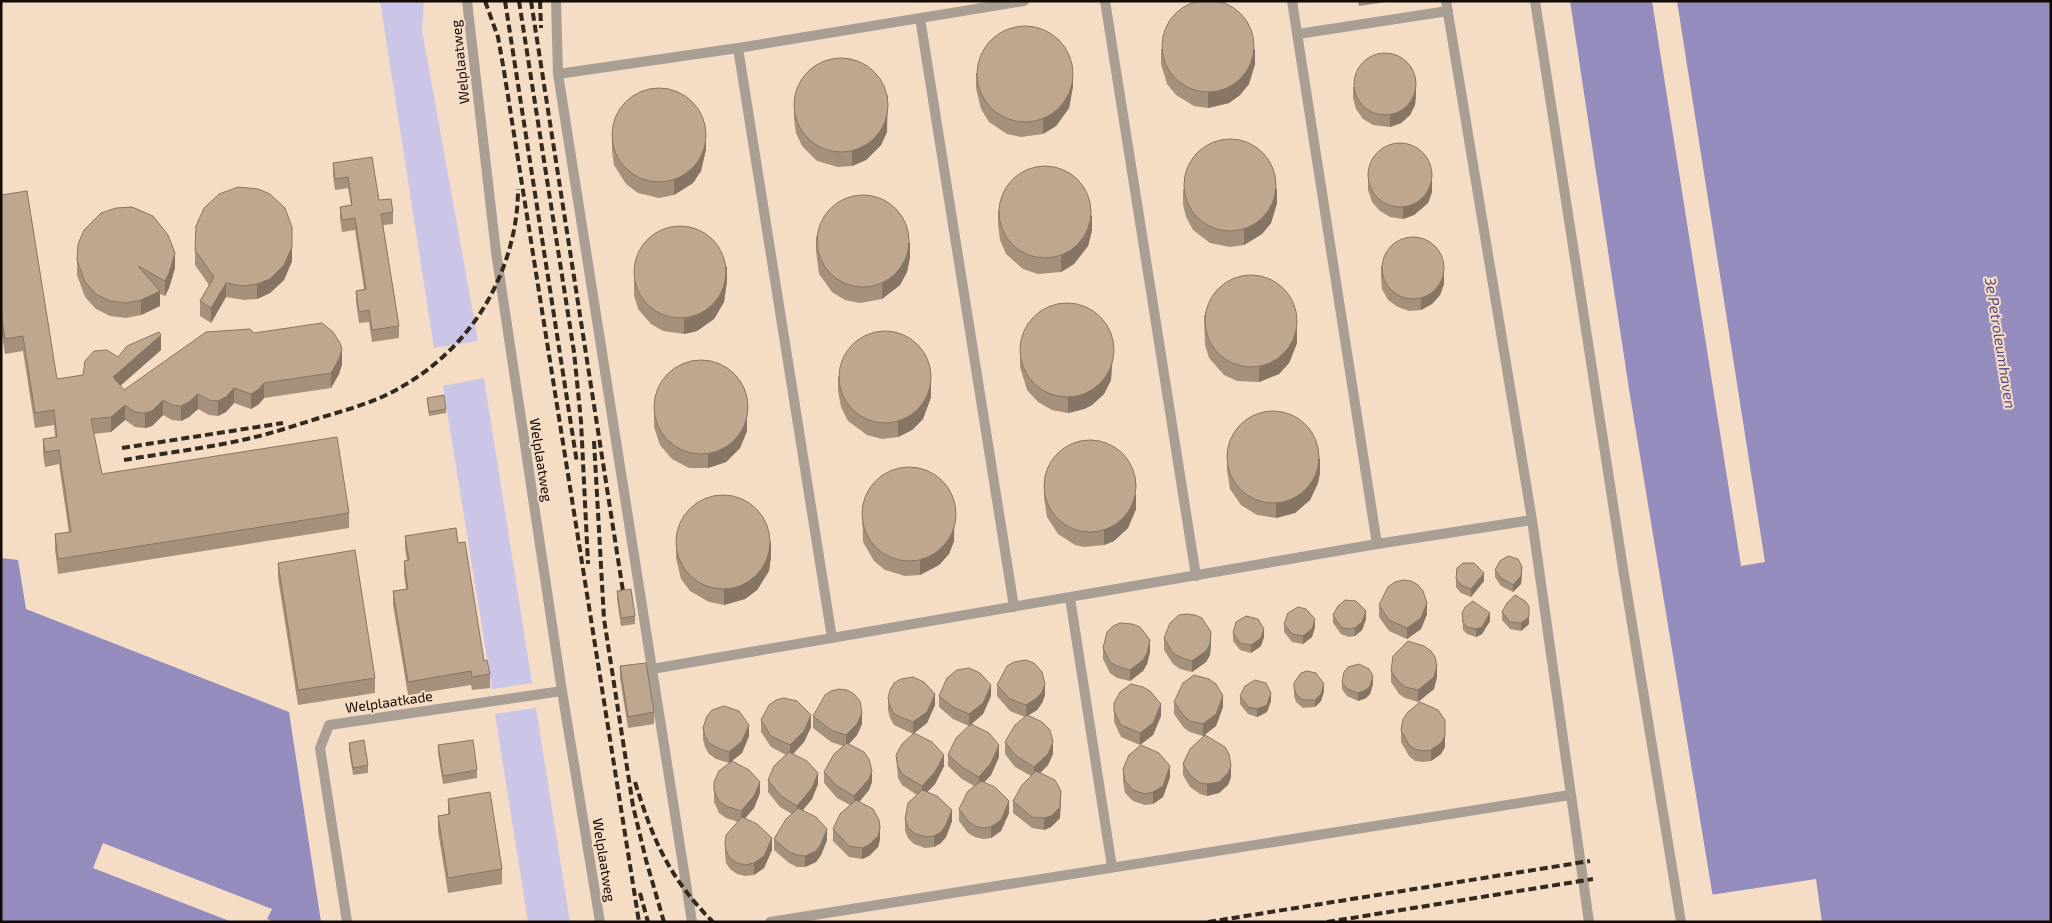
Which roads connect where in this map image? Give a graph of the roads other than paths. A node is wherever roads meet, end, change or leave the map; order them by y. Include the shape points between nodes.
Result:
1 (467, 1) edge
2 (556, 1) edge
3 (1024, 1) edge
4 (1105, 1) edge
5 (1292, 1) edge
6 (1535, 1) edge
7 (1447, 6) edge
8 (920, 18) junction
9 (1298, 34) junction
10 (738, 48) junction
11 (558, 74) junction
12 (1532, 520) junction
13 (1377, 544) junction
14 (1196, 576) junction
15 (1070, 598) junction
16 (1014, 607) junction
17 (832, 638) junction
18 (652, 669) junction
19 (562, 691) junction
20 (1570, 795) junction
21 (1112, 866) junction
22 (347, 922) edge
23 (600, 922) edge
24 (692, 922) edge
25 (770, 922) edge
26 (1589, 922) edge
27 (1681, 922) edge

1 - 19 lane, Welplaatweg via 496,252
2 - 11 lane
3 - 8 lane
4 - 14 lane
5 - 9 lane
6 - 27 lane
7 - 9 lane
7 - 12 lane
8 - 10 lane
8 - 16 lane
9 - 13 lane
10 - 11 lane
10 - 17 lane
11 - 18 lane
12 - 13 lane
12 - 20 lane
13 - 14 lane
14 - 15 lane
15 - 16 lane
15 - 21 lane
16 - 17 lane
17 - 18 lane
18 - 24 lane
19 - 22 lane, Welplaatkade via 329,724 320,748
19 - 23 lane, Welplaatweg
20 - 21 lane
20 - 26 lane
21 - 25 lane

